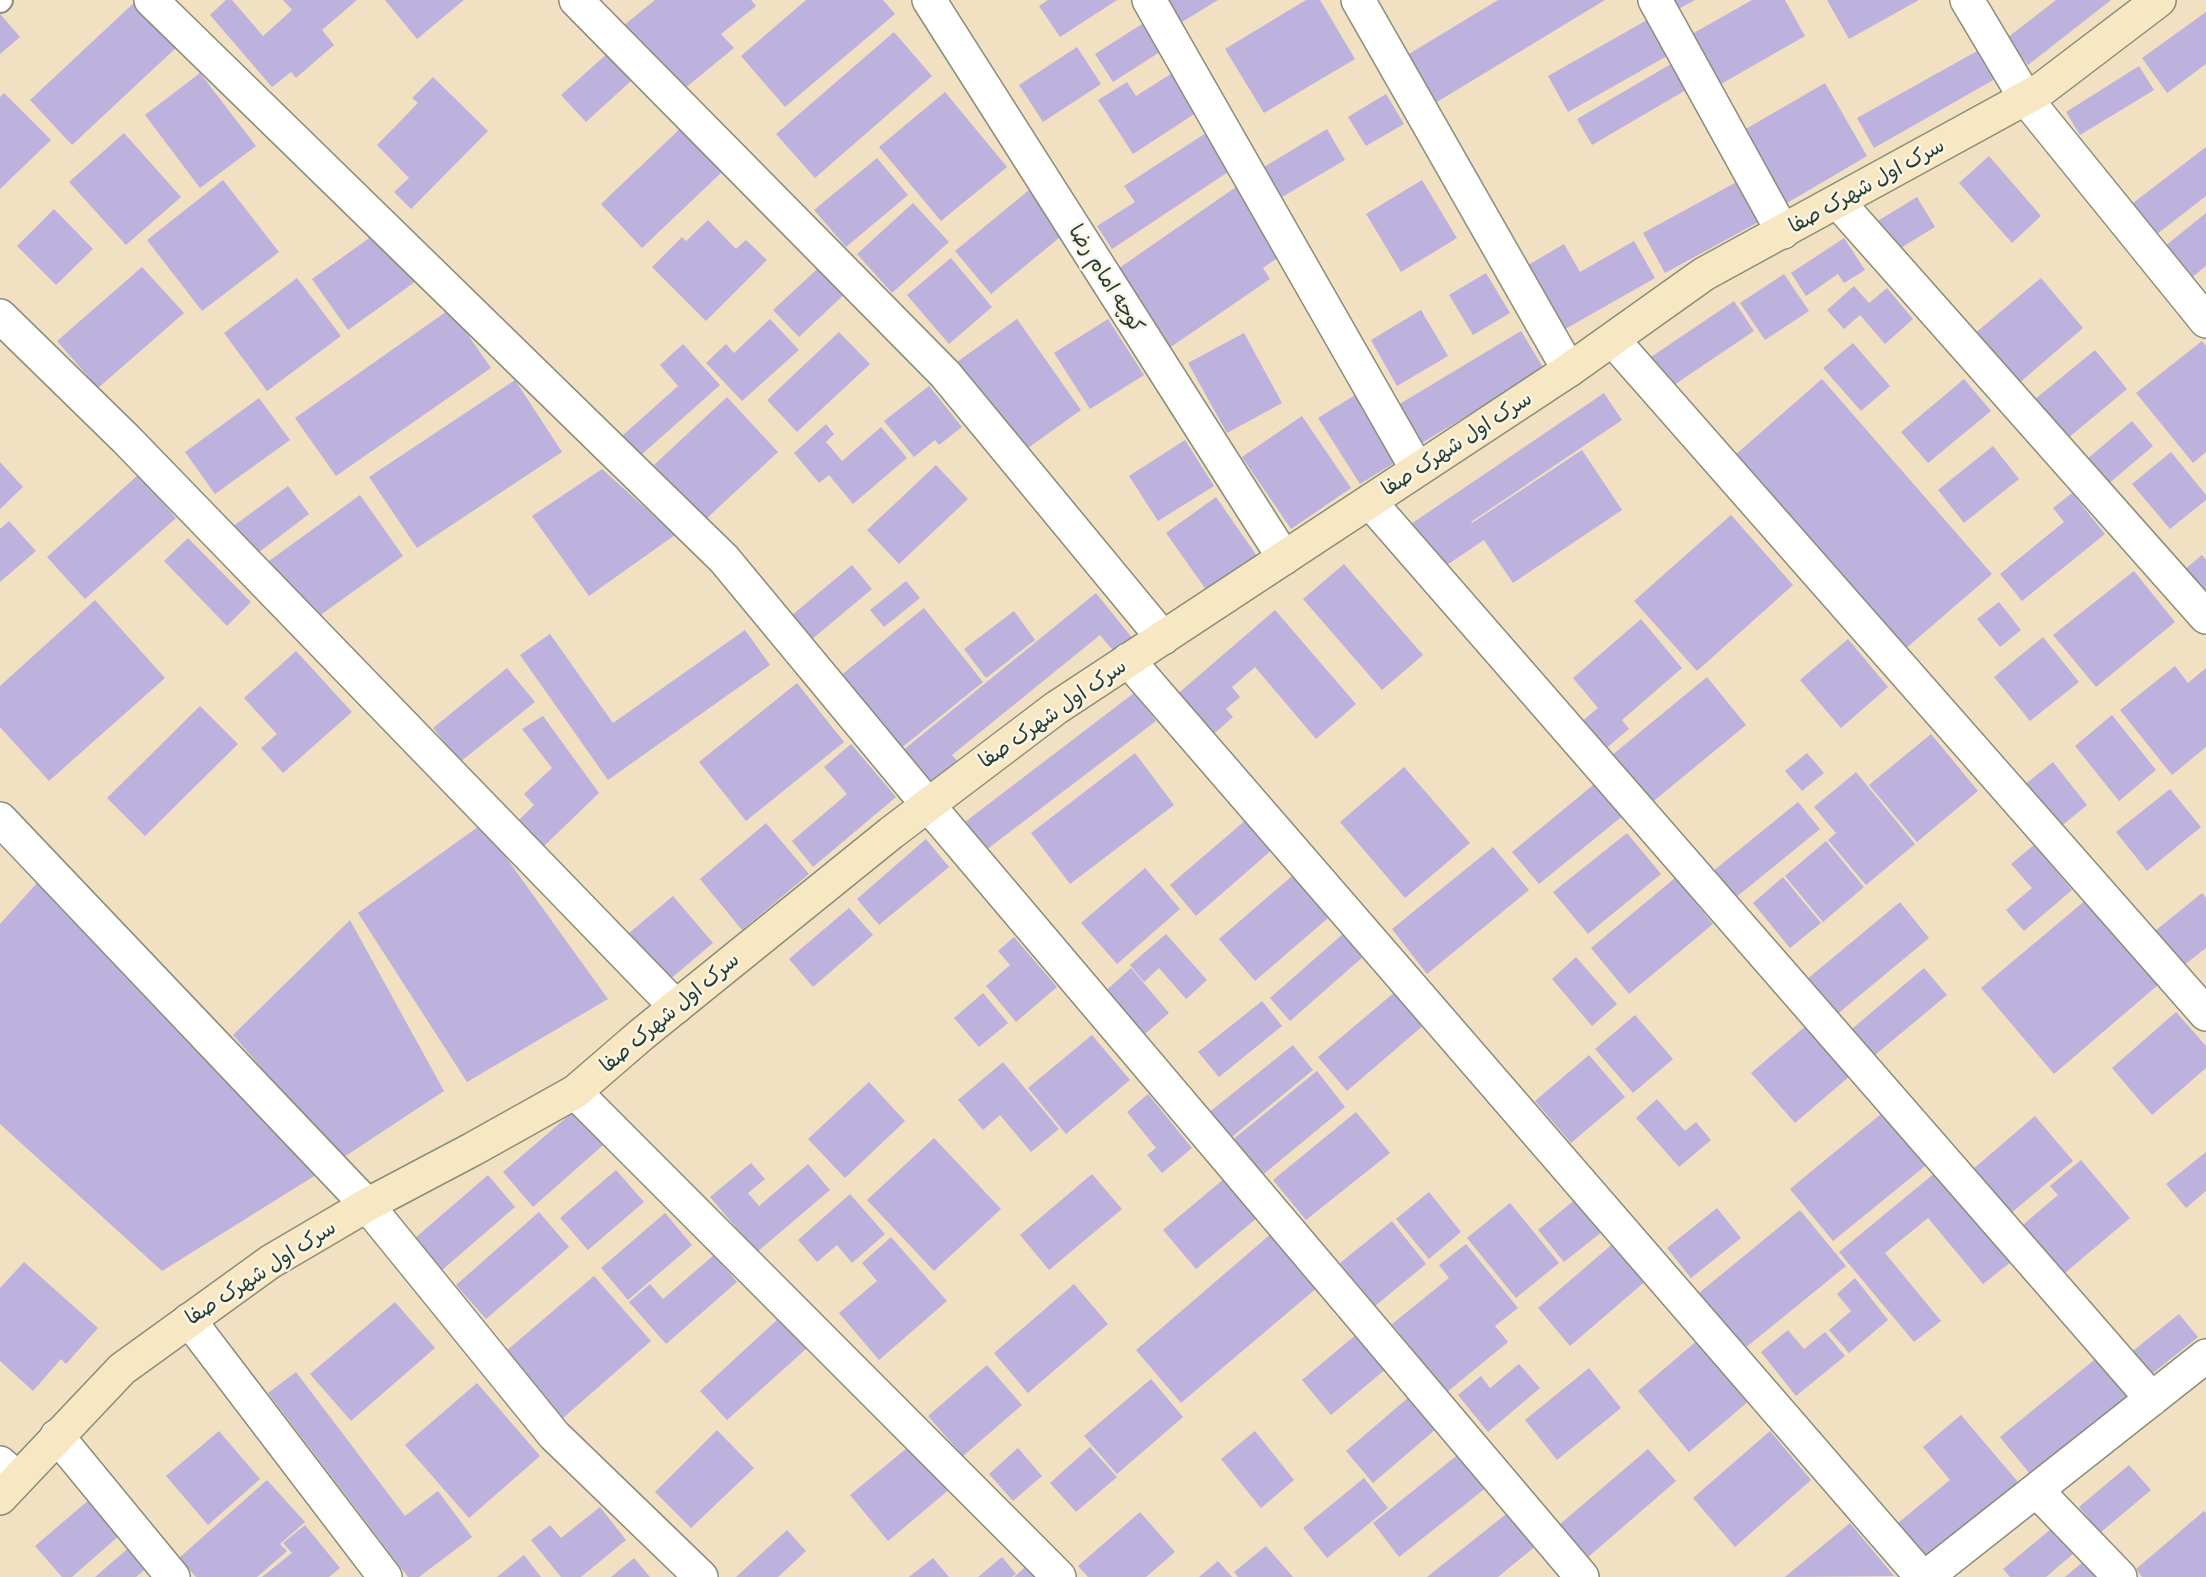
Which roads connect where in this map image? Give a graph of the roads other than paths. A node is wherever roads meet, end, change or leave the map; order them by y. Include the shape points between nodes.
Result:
1 (151, 0) edge
2 (576, 0) edge
3 (929, 0) edge
4 (1149, 0) edge
5 (1358, 0) edge
6 (1655, 0) edge
7 (1967, 0) edge
8 (2159, 0) edge
9 (2026, 99) junction
10 (1838, 202) junction
11 (1782, 232) junction
12 (0, 316) edge
13 (2206, 321) edge
14 (1613, 340) junction
15 (1569, 370) junction
16 (1417, 469) junction
17 (1370, 502) junction
18 (1284, 558) junction
19 (2206, 617) edge
20 (1163, 638) junction
21 (1128, 660) junction
22 (928, 805) junction
23 (0, 819) edge
24 (675, 1007) junction
25 (2206, 1014) edge
26 (575, 1092) junction
27 (367, 1205) junction
28 (189, 1320) junction
29 (2206, 1356) edge
30 (2152, 1399) junction
31 (57, 1436) junction
32 (6, 1480) edge
33 (2036, 1490) junction
34 (173, 1577) edge
35 (386, 1577) edge
36 (701, 1577) edge
37 (1059, 1577) edge
38 (1582, 1577) edge
39 (1924, 1577) edge
40 (2120, 1577) edge

1 - 22 street via 724,559
2 - 20 street via 945,374
3 - 18 street, کوچه امام رضا
4 - 16 street
5 - 15 street
6 - 11 street
7 - 9 street
8 - 9 street, سرک اول شهرک صفا
9 - 10 street, سرک اول شهرک صفا
9 - 13 street
10 - 11 street, سرک اول شهرک صفا
10 - 19 street
11 - 14 street, سرک اول شهرک صفا via 1704,274
12 - 24 street via 134,448
14 - 15 street, سرک اول شهرک صفا
14 - 25 street
15 - 16 street, سرک اول شهرک صفا
16 - 17 street, سرک اول شهرک صفا
17 - 18 street, سرک اول شهرک صفا
17 - 30 street
18 - 20 street, سرک اول شهرک صفا
20 - 21 street, سرک اول شهرک صفا
21 - 22 street, سرک اول شهرک صفا via 1056,708
21 - 39 street
22 - 24 street, سرک اول شهرک صفا
22 - 38 street
23 - 27 street
24 - 26 street, سرک اول شهرک صفا
26 - 27 street, سرک اول شهرک صفا
26 - 37 street
27 - 28 street, سرک اول شهرک صفا via 270,1262
27 - 36 street via 554,1435
28 - 31 street, سرک اول شهرک صفا via 122,1369
28 - 35 street
29 - 30 street
30 - 33 street
31 - 32 street, سرک اول شهرک صفا
31 - 34 street
33 - 39 street
33 - 40 street

